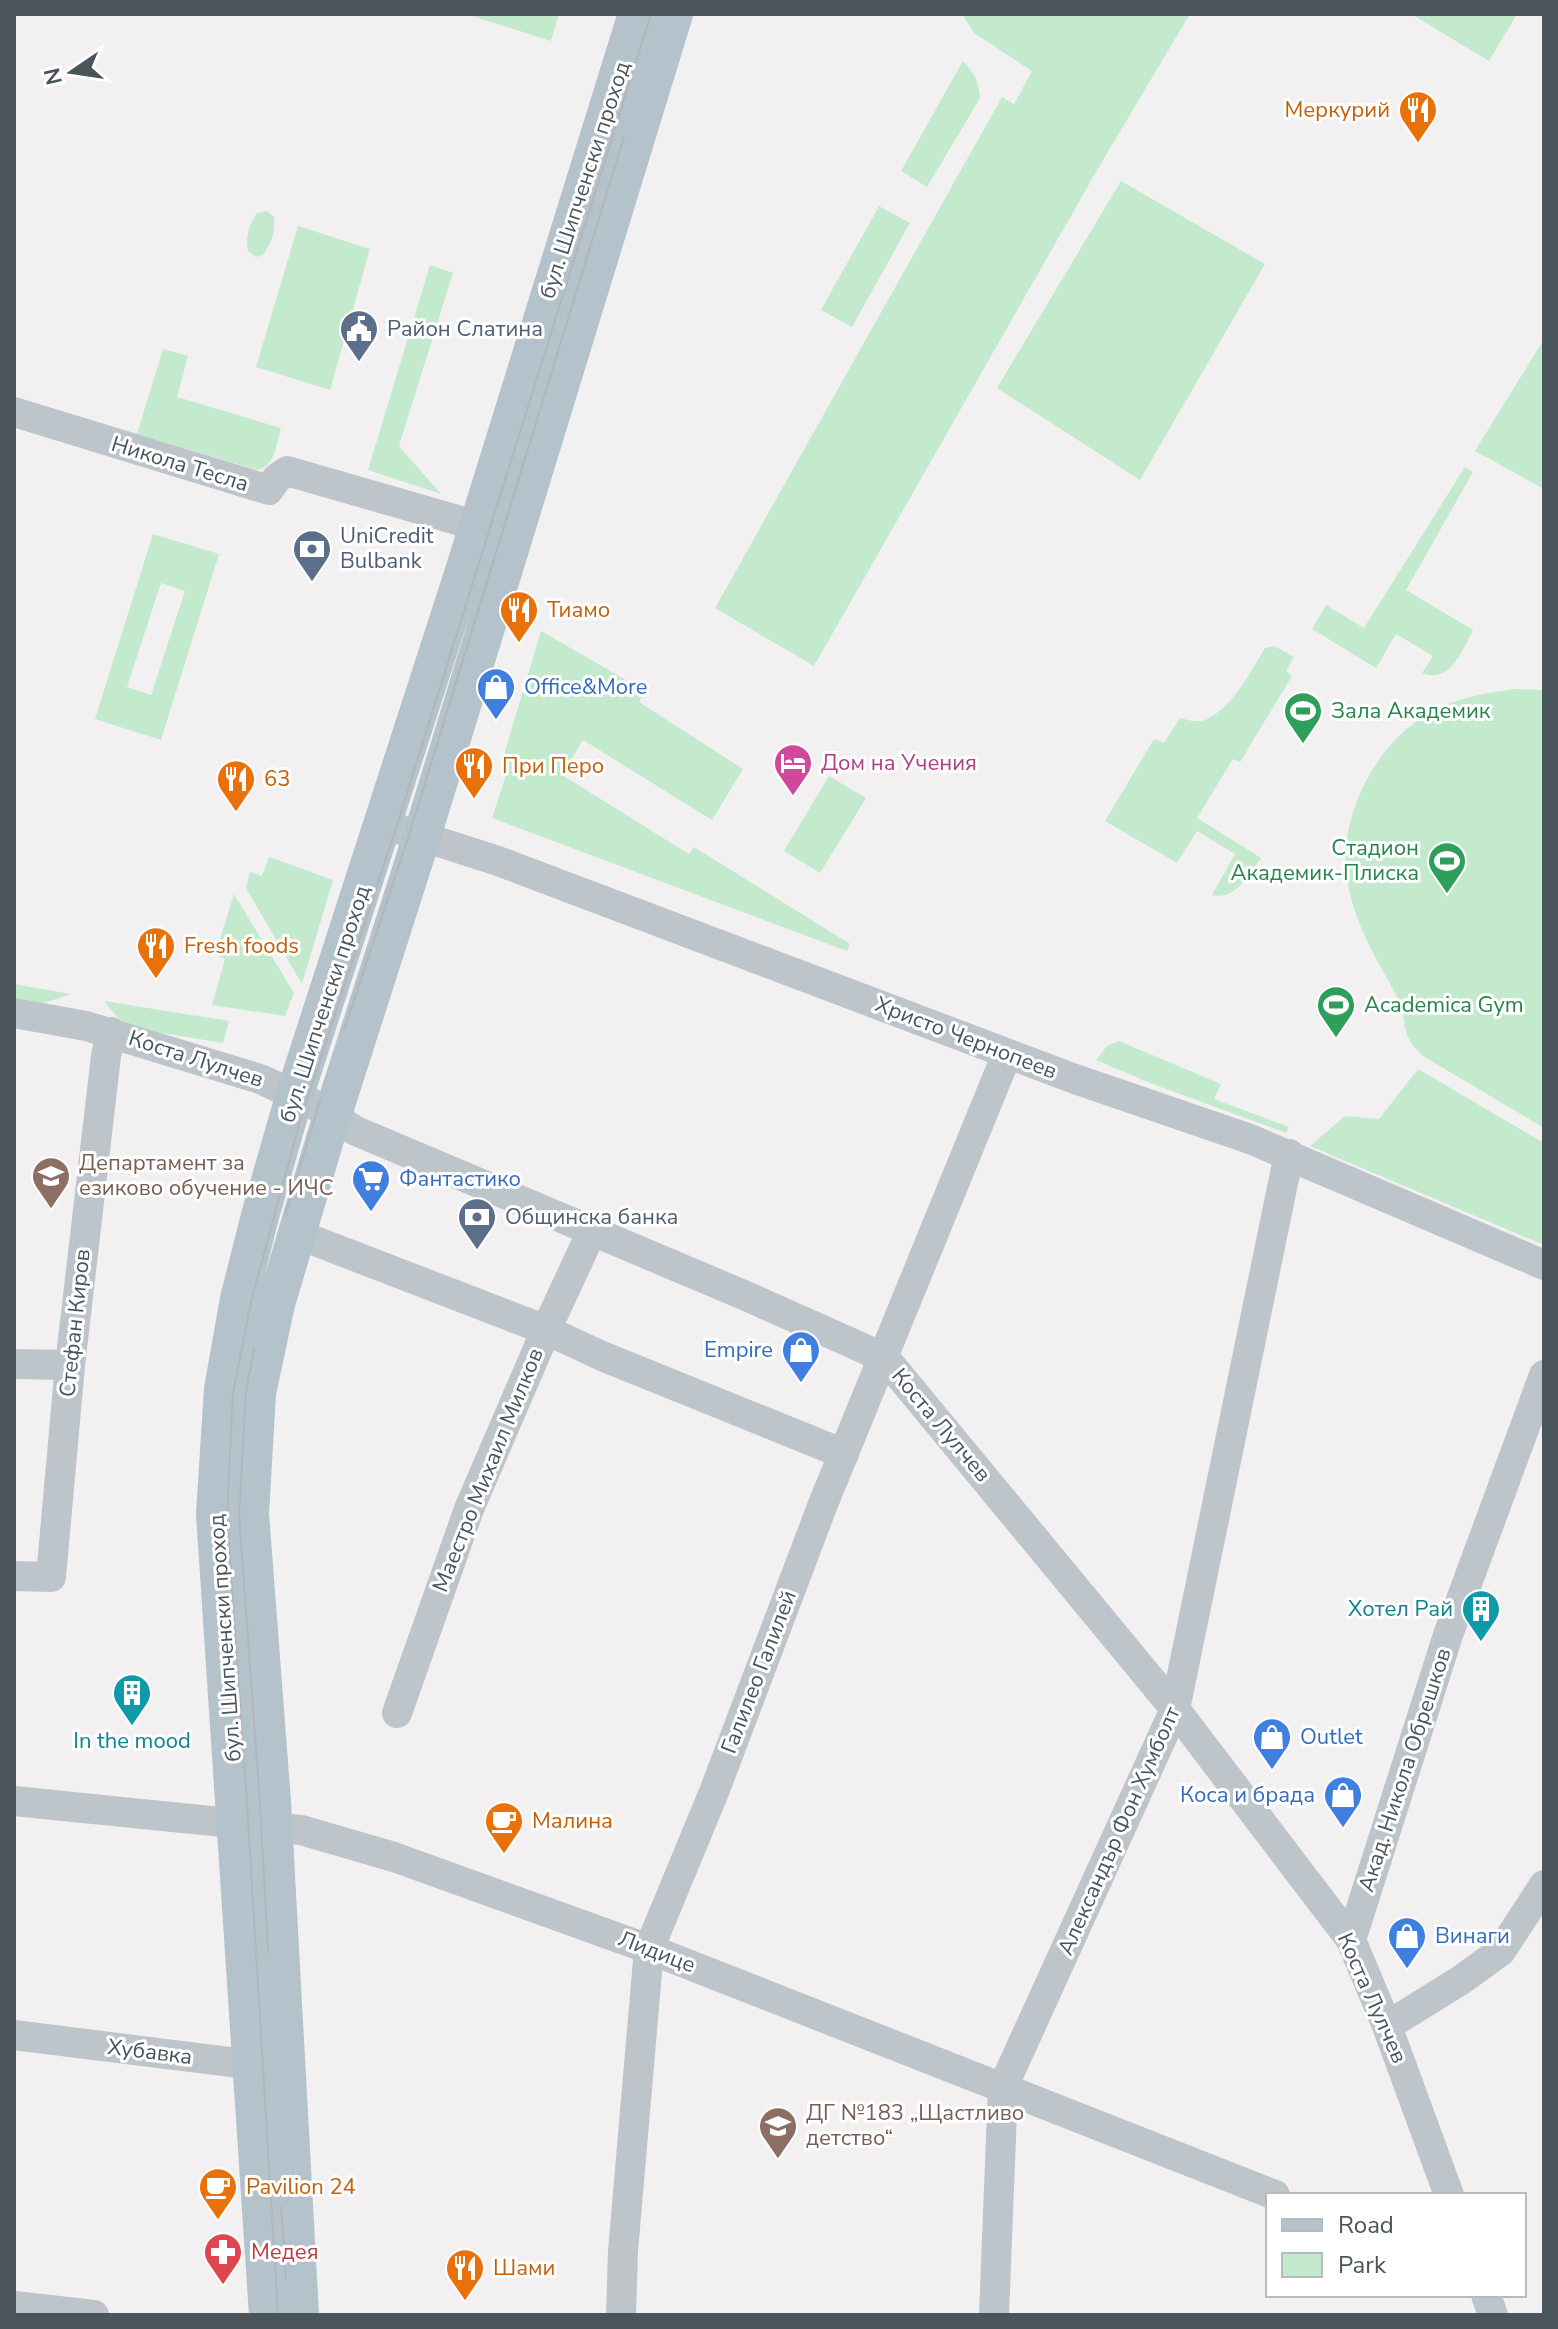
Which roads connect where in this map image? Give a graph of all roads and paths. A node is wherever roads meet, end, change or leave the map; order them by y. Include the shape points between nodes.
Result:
1 (637, 14) edge
2 (674, 14) edge
3 (14, 412) edge
4 (478, 526) junction
5 (383, 824) junction
6 (422, 836) junction
7 (14, 1013) edge
8 (111, 1032) junction
9 (1007, 1054) junction
10 (295, 1094) junction
11 (332, 1116) junction
12 (1289, 1154) junction
13 (592, 1231) junction
14 (297, 1234) junction
15 (1544, 1265) edge
16 (546, 1330) junction
17 (885, 1358) junction
18 (14, 1364) edge
19 (70, 1365) junction
20 (1544, 1375) edge
21 (844, 1454) junction
22 (14, 1576) edge
23 (1175, 1709) junction
24 (397, 1713) dead end
25 (14, 1801) edge
26 (236, 1824) junction
27 (273, 1827) junction
28 (1544, 1885) edge
29 (1351, 1940) junction
30 (649, 1949) junction
31 (1387, 2026) junction
32 (14, 2035) edge
33 (268, 2066) junction
34 (1003, 2087) junction
35 (1270, 2193) edge
36 (1448, 2193) edge
37 (14, 2306) edge
38 (94, 2315) edge
39 (268, 2315) edge
40 (300, 2315) edge
41 (621, 2315) edge
42 (994, 2315) edge

1 - 4 main road, бул. Шипченски проход
2 - 6 main road, бул. Шипченски проход
3 - 4 street, Никола Тесла via 269,490 287,471
4 - 5 main road, бул. Шипченски проход
5 - 6 street, Христо Чернопеев
5 - 10 main road, бул. Шипченски проход
6 - 9 street, Христо Чернопеев
6 - 11 main road, бул. Шипченски проход
7 - 8 street, Коста Лулчев
8 - 10 street, Коста Лулчев
8 - 19 street, Стефан Киров
9 - 12 street, Христо Чернопеев
9 - 17 street, Галилео Галилей
10 - 11 street, Коста Лулчев
10 - 26 main road, бул. Шипченски проход via 243,1285 223,1389 215,1514
11 - 13 street, Коста Лулчев via 356,1131
11 - 14 main road, бул. Шипченски проход
12 - 15 street, Христо Чернопеев
12 - 23 street, Александър Фон Хумболт
13 - 16 street, Маестро Михаил Милков
13 - 17 street, Коста Лулчев
14 - 16 street
14 - 27 main road, бул. Шипченски проход via 257,1393 250,1514
16 - 21 street
16 - 24 street, Маестро Михаил Милков via 469,1509
17 - 21 street, Галилео Галилей
17 - 23 street, Коста Лулчев
18 - 19 street
19 - 22 street, Стефан Киров via 51,1577
20 - 29 street, Акад. Никола Обрешков via 1448,1635
21 - 30 street, Галилео Галилей
23 - 29 street, Коста Лулчев
23 - 34 street, Александър Фон Хумболт
25 - 26 street, Лидице
26 - 27 street, Лидице
26 - 33 main road, бул. Шипченски проход
27 - 30 street, Лидице via 394,1857
27 - 33 main road, бул. Шипченски проход
28 - 31 street via 1501,1951
29 - 31 street, Коста Лулчев
30 - 34 street, Лидице
30 - 41 street, Галилео Галилей
31 - 36 street, Коста Лулчев
32 - 33 street, Хубавка
33 - 39 main road, бул. Шипченски проход
33 - 40 main road, бул. Шипченски проход
34 - 35 street, Лидице
34 - 42 street, Александър Фон Хумболт
37 - 38 street

